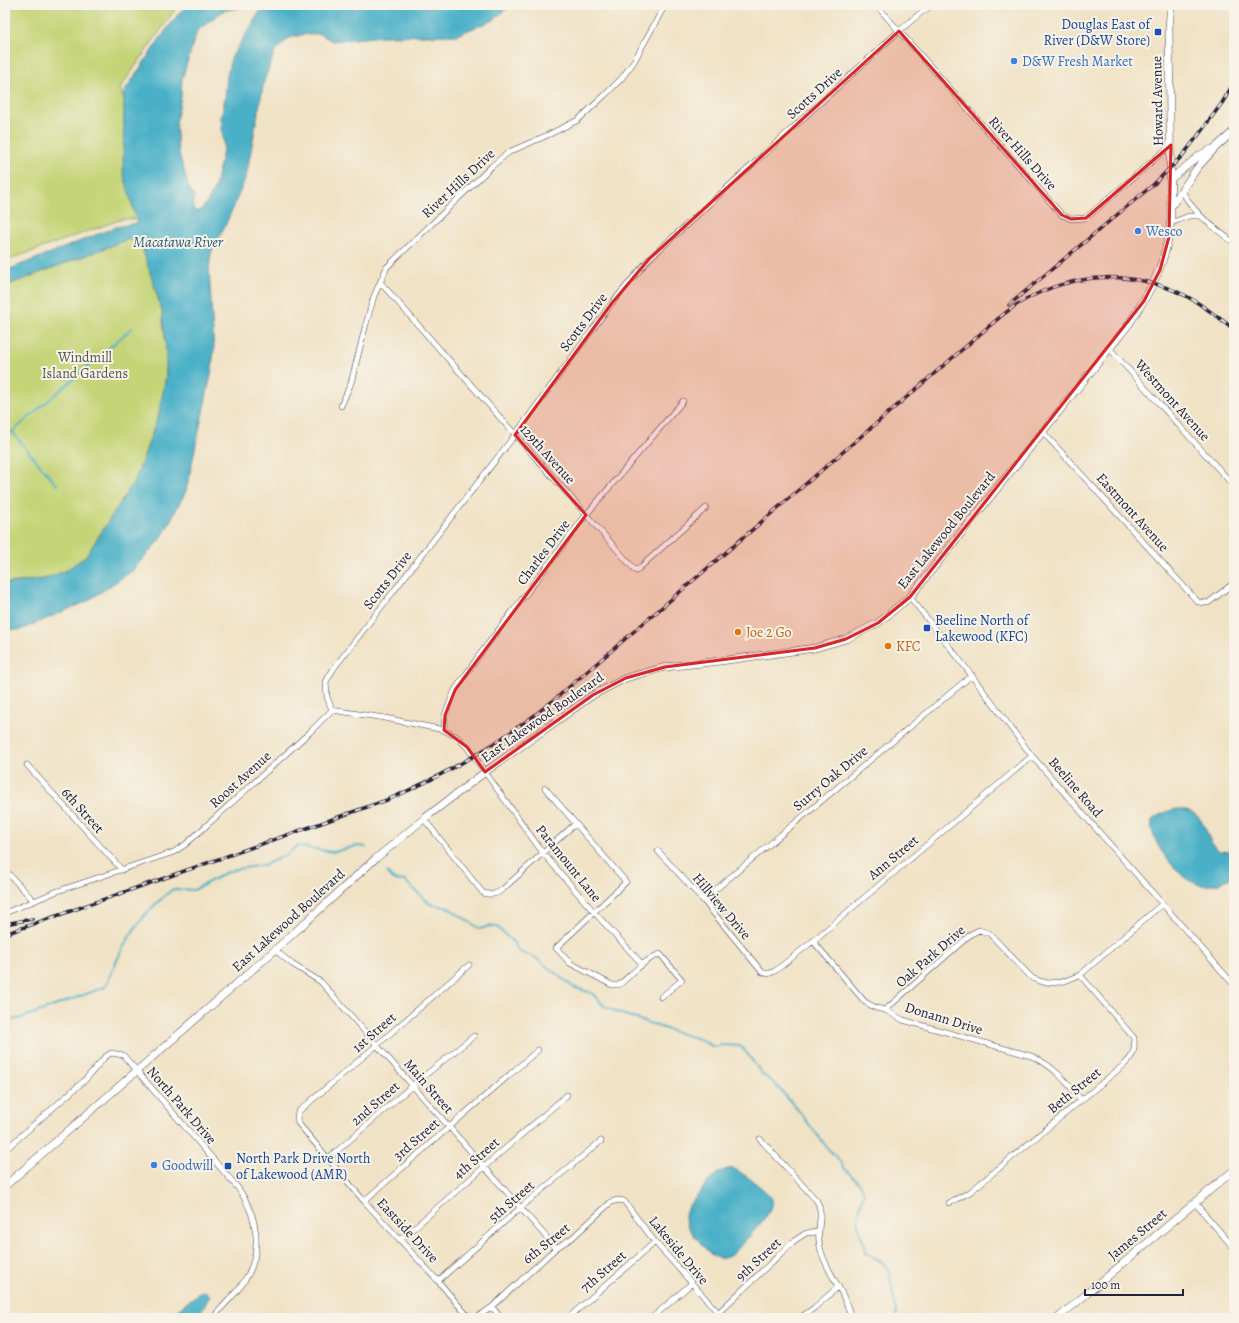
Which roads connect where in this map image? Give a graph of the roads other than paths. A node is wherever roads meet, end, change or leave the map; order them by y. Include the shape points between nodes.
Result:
1 (665, 5) edge
2 (876, 5) edge
3 (933, 5) edge
4 (1171, 5) edge
5 (899, 31) junction
6 (1234, 132) edge
7 (1171, 145) junction
8 (1216, 147) junction
9 (1172, 178) junction
10 (1182, 190) junction
11 (1172, 197) joint
12 (1172, 205) junction
13 (1202, 216) junction
14 (1171, 223) junction
15 (1234, 243) edge
16 (380, 282) junction
17 (1110, 348) junction
18 (683, 402) dead end
19 (341, 406) dead end
20 (1042, 431) junction
21 (514, 435) junction
22 (1234, 486) edge
23 (706, 508) dead end
24 (586, 515) junction
25 (1234, 583) edge
26 (910, 597) junction
27 (972, 675) junction
28 (332, 710) junction
29 (444, 730) junction
30 (1032, 756) junction
31 (27, 765) dead end
32 (485, 772) junction
33 (544, 788) dead end
34 (424, 819) junction
35 (575, 824) junction
36 (658, 851) dead end
37 (542, 853) junction
38 (5, 870) edge
39 (122, 870) junction
40 (703, 900) junction
41 (34, 901) junction
42 (1162, 904) junction
43 (594, 912) junction
44 (5, 913) edge
45 (813, 941) junction
46 (275, 950) junction
47 (642, 964) junction
48 (469, 965) dead end
49 (768, 974) joint
50 (1080, 975) junction
51 (1234, 985) edge
52 (661, 997) dead end
53 (885, 1010) junction
54 (474, 1036) dead end
55 (377, 1045) junction
56 (538, 1050) dead end
57 (136, 1071) junction
58 (413, 1085) junction
59 (567, 1095) dead end
60 (1081, 1100) junction
61 (297, 1118) joint
62 (448, 1127) junction
63 (760, 1139) dead end
64 (601, 1141) dead end
65 (5, 1150) edge
66 (329, 1158) junction
67 (484, 1167) junction
68 (1234, 1170) edge
69 (5, 1186) edge
70 (364, 1200) junction
71 (618, 1200) joint
72 (949, 1203) dead end
73 (1195, 1203) junction
74 (520, 1208) junction
75 (818, 1232) junction
76 (400, 1240) junction
77 (654, 1242) junction
78 (556, 1248) junction
79 (1234, 1248) edge
80 (438, 1281) junction
81 (692, 1283) junction
82 (838, 1287) junction
83 (492, 1307) junction
84 (718, 1312) junction
85 (1234, 1315) edge
86 (212, 1318) edge
87 (475, 1318) edge
88 (501, 1318) edge
89 (568, 1318) edge
90 (652, 1318) edge
91 (723, 1318) edge
92 (800, 1318) edge
93 (851, 1318) edge
94 (1058, 1318) edge
95 (1230, 1318) edge

1 - 16 street, River Hills Drive via 633,63 605,95 578,120 508,152 386,267
2 - 5 street, River Hills Drive
3 - 5 street, Scotts Drive
4 - 7 main road, Howard Avenue
5 - 7 street, River Hills Drive via 1062,215 1071,219 1086,218
5 - 21 street, Scotts Drive via 648,259 589,332
6 - 8 main road
7 - 9 main road, Howard Avenue
8 - 9 main road via 1200,155
8 - 10 main road
9 - 11 main road, Howard Avenue
10 - 12 main road
10 - 13 street via 1187,200
11 - 12 main road, East Lakewood Boulevard
12 - 14 main road, East Lakewood Boulevard
13 - 14 street via 1189,216
13 - 15 street
14 - 17 main road, East Lakewood Boulevard via 1165,253 1154,283
16 - 19 street, River Hills Drive via 351,383
16 - 21 street, 129th Avenue
17 - 20 main road, East Lakewood Boulevard
17 - 22 street, Westmont Avenue
18 - 24 street, Charles Drive
20 - 25 street, Eastmont Avenue via 1198,602 1208,603
20 - 26 main road, East Lakewood Boulevard
21 - 24 street, 129th Avenue
21 - 28 street, Scotts Drive via 334,668 326,682 327,697
23 - 24 street, 129th Avenue via 636,571
24 - 29 street, Charles Drive via 455,690 445,715
26 - 27 street, Beeline Road
26 - 32 main road, East Lakewood Boulevard via 878,623 846,639 815,648 665,667 626,678 593,694
27 - 30 street, Beeline Road
27 - 40 street, Surry Oak Drive
28 - 29 street
28 - 39 street, Roost Avenue via 186,844 174,852
29 - 32 street via 467,747
30 - 42 street, Beeline Road
30 - 45 street, Ann Street
31 - 39 street, 6th Street
32 - 34 main road, East Lakewood Boulevard
32 - 37 street, Paramount Lane
33 - 35 street
34 - 37 street via 483,892 491,895 498,894
34 - 46 main road, East Lakewood Boulevard via 374,860
35 - 37 street
35 - 43 street via 626,882
36 - 40 street, Hillview Drive
37 - 43 street, Paramount Lane
38 - 41 street
39 - 41 street, Roost Avenue
40 - 49 street, Hillview Drive via 762,972
41 - 44 street, Roost Avenue
42 - 50 street, Oak Park Drive
42 - 51 street, Beeline Road
43 - 47 street, Paramount Lane
43 - 47 street via 556,948 560,953 570,963 612,985 619,985
45 - 49 street, Ann Street
45 - 53 street, Donann Drive via 865,1002
46 - 55 street, Main Street via 321,982
46 - 57 main road, East Lakewood Boulevard
47 - 52 street via 660,954 682,980
48 - 55 street, 1st Street
50 - 53 street, Oak Park Drive via 1062,982 1047,983 1032,978 989,933 979,930 971,934
50 - 60 street, Beth Street via 1134,1038 1135,1048 1125,1064
53 - 60 street, Donann Drive via 904,1020 1043,1060 1063,1078
54 - 58 street, 2nd Street
55 - 58 street, Main Street
55 - 61 street, 1st Street via 313,1098 298,1112
56 - 62 street, 3rd Street
57 - 65 street, North Park Drive via 123,1055 111,1053 104,1057 85,1080
57 - 69 main road, East Lakewood Boulevard
57 - 86 street, North Park Drive via 238,1188 254,1220 256,1241 253,1265 243,1284
58 - 62 street, Main Street
58 - 66 street, 2nd Street
59 - 67 street, 4th Street
60 - 72 street, Beth Street via 970,1192
61 - 66 street, Eastside Drive via 298,1123
62 - 67 street, Main Street
62 - 70 street, 3rd Street
63 - 75 street via 817,1201 821,1208
64 - 74 street, 5th Street
66 - 70 street, Eastside Drive
67 - 74 street, Main Street
67 - 76 street, 4th Street
68 - 73 main road, James Street
70 - 76 street, Eastside Drive
71 - 77 street, Lakeside Drive via 624,1201
71 - 78 street, 6th Street via 611,1202 572,1238
73 - 79 street
73 - 94 main road, James Street
74 - 78 street, Main Street
74 - 80 street, 5th Street
75 - 82 street via 826,1263
75 - 84 street, 9th Street via 806,1233 794,1241
76 - 80 street, Eastside Drive
77 - 81 street, Lakeside Drive
77 - 89 street, 7th Street
78 - 83 street, 6th Street
80 - 87 street, Eastside Drive via 466,1314
81 - 84 street, Lakeside Drive
81 - 90 street
82 - 92 street
82 - 93 street
83 - 87 street, Eastside Drive
83 - 88 street
84 - 91 street, Lakeside Drive
85 - 95 street

